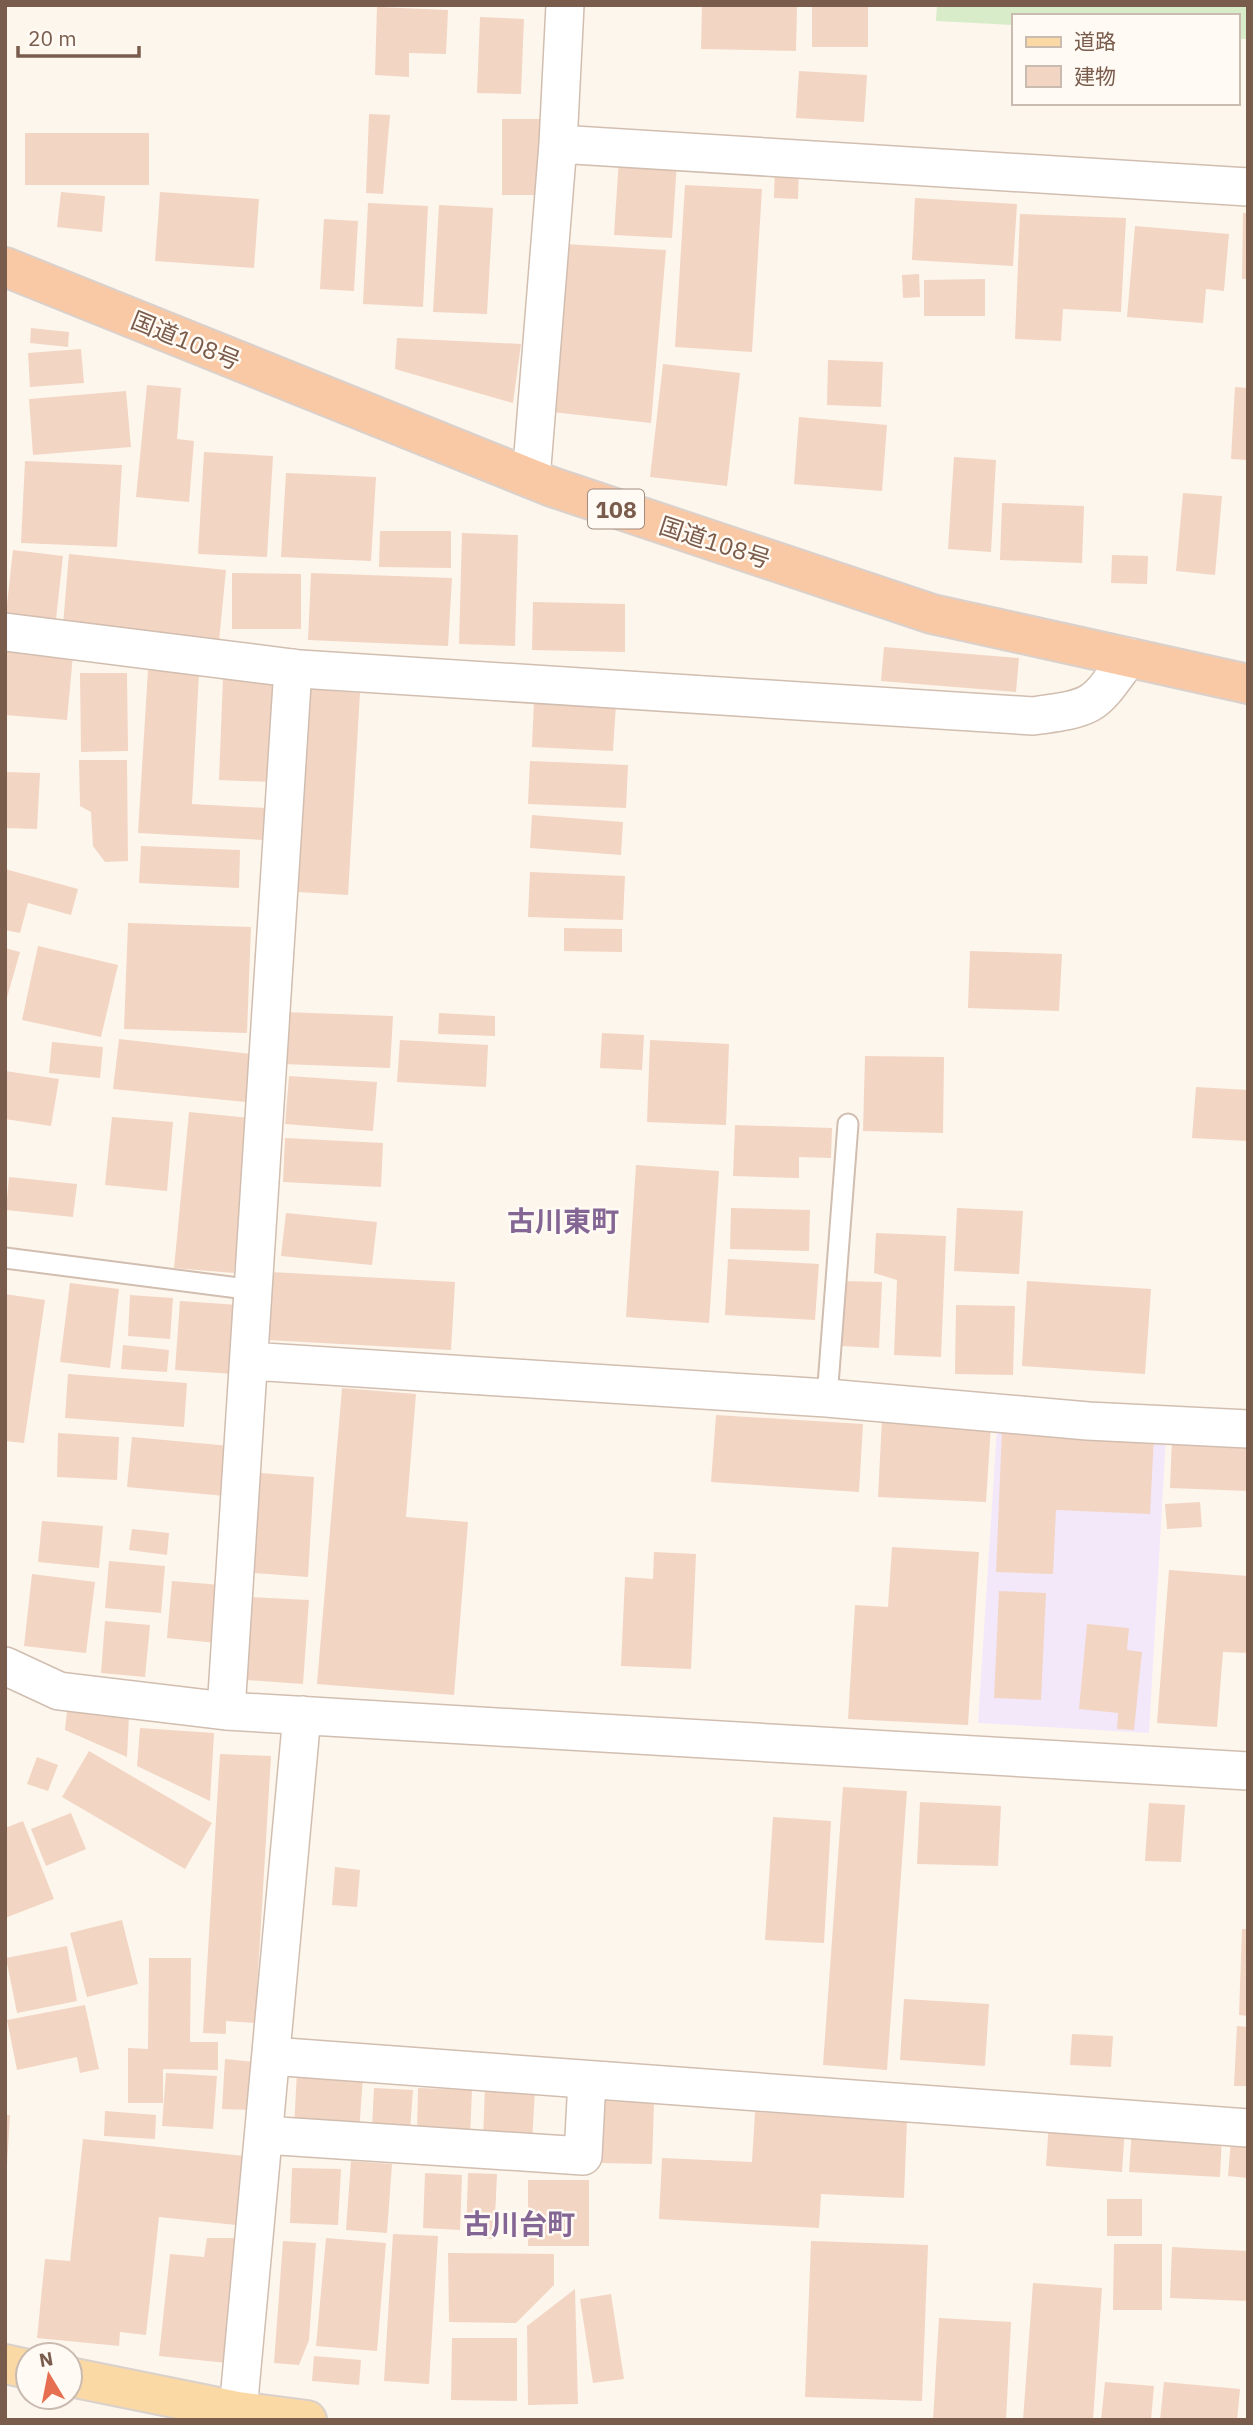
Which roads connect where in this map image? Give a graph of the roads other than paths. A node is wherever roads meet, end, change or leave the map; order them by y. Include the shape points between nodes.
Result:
1 (565, 5) edge
2 (558, 144) junction
3 (1248, 187) edge
4 (5, 267) edge
5 (531, 479) junction
6 (5, 632) edge
7 (1129, 657) junction
8 (293, 668) junction
9 (1248, 684) edge
10 (848, 1124) dead end
11 (5, 1258) edge
12 (254, 1290) junction
13 (249, 1361) junction
14 (827, 1398) junction
15 (1248, 1429) edge
16 (5, 1665) edge
17 (226, 1711) junction
18 (302, 1715) junction
19 (1248, 1771) edge
20 (271, 2056) junction
21 (587, 2080) junction
22 (1248, 2128) edge
23 (264, 2135) junction
24 (84, 2380) edge
25 (238, 2411) junction
26 (307, 2420) edge

1 - 2 street
2 - 3 street
2 - 5 street
4 - 5 highway, 国道108号 / 108
5 - 7 highway, 国道108号 / 108 via 932,614
6 - 8 street
7 - 8 street via 1097,702 1033,716
7 - 9 highway, 国道108号 / 108
8 - 12 street
10 - 14 lane
11 - 12 lane
12 - 13 street
13 - 14 street
13 - 17 street
14 - 15 street via 1088,1421
16 - 17 street via 59,1691
17 - 18 street
18 - 19 street
18 - 20 street
20 - 21 street
20 - 23 street
21 - 22 street
21 - 23 street via 583,2156
23 - 25 street
24 - 25 main road
25 - 26 main road

